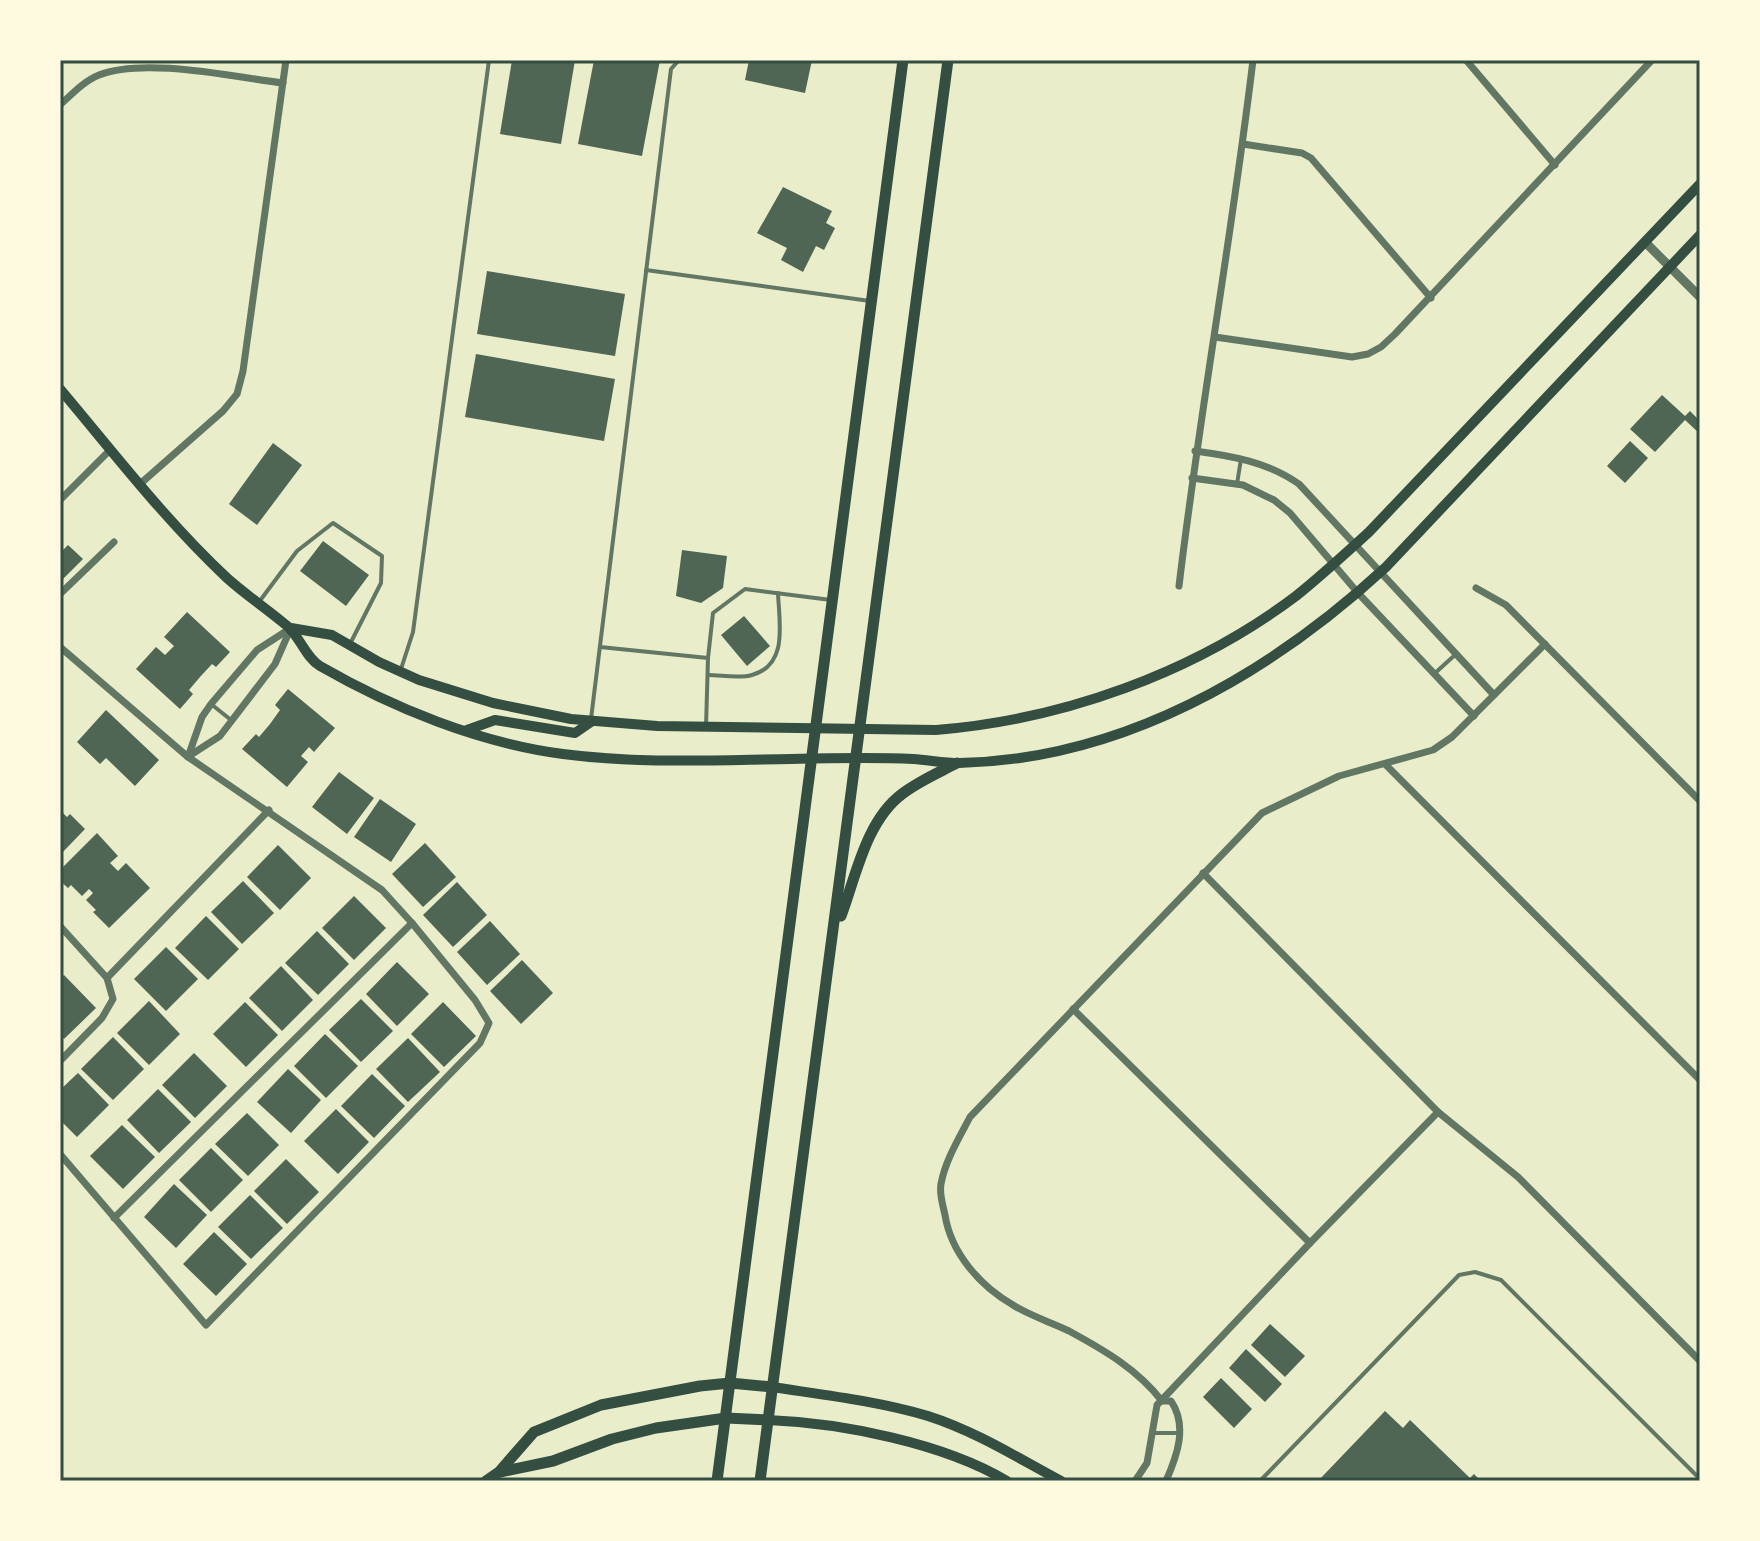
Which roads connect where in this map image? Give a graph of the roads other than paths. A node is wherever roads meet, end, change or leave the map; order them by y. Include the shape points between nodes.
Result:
1 (286, 60) edge
2 (489, 60) edge
3 (679, 60) edge
4 (903, 60) edge
5 (948, 60) edge
6 (1253, 60) edge
7 (1466, 60) edge
8 (1652, 60) edge
9 (283, 83) junction
10 (60, 105) edge
11 (1243, 144) junction
12 (1555, 165) junction
13 (1700, 184) edge
14 (1700, 235) edge
15 (1645, 242) junction
16 (1670, 267) junction
17 (646, 270) junction
18 (1700, 297) edge
19 (1431, 298) junction
20 (872, 302) junction
21 (1215, 337) junction
22 (60, 389) edge
23 (110, 450) junction
24 (1195, 451) junction
25 (1241, 459) junction
26 (1192, 478) junction
27 (140, 484) junction
28 (1237, 484) junction
29 (60, 500) edge
30 (114, 542) dead end
31 (1355, 544) junction
32 (1334, 564) junction
33 (1380, 572) junction
34 (1179, 586) dead end
35 (1476, 588) dead end
36 (778, 593) junction
37 (1358, 593) junction
38 (60, 594) edge
39 (831, 600) junction
40 (258, 604) junction
41 (291, 628) junction
42 (1545, 644) junction
43 (349, 646) junction
44 (60, 647) edge
45 (600, 647) junction
46 (1456, 654) junction
47 (708, 658) junction
48 (400, 672) junction
49 (1434, 674) junction
50 (708, 675) junction
51 (1494, 695) junction
52 (211, 704) junction
53 (1474, 716) junction
54 (231, 720) junction
55 (591, 722) junction
56 (706, 727) junction
57 (817, 727) junction
58 (860, 727) junction
59 (467, 730) junction
60 (188, 757) junction
61 (812, 758) junction
62 (856, 759) junction
63 (957, 763) junction
64 (1385, 764) junction
65 (1700, 801) edge
66 (269, 810) junction
67 (1203, 873) junction
68 (412, 923) junction
69 (60, 926) edge
70 (833, 939) junction
71 (107, 978) junction
72 (1073, 1009) junction
73 (60, 1061) edge
74 (1700, 1080) edge
75 (1438, 1112) junction
76 (60, 1154) edge
77 (114, 1218) junction
78 (1310, 1243) junction
79 (1700, 1361) edge
80 (730, 1383) junction
81 (772, 1387) junction
82 (1162, 1401) junction
83 (726, 1418) junction
84 (768, 1420) junction
85 (1154, 1433) junction
86 (1180, 1433) junction
87 (499, 1472) junction
88 (1700, 1479) edge
89 (486, 1481) edge
90 (717, 1481) edge
91 (760, 1481) edge
92 (1007, 1481) edge
93 (1061, 1481) edge
94 (1135, 1481) edge
95 (1166, 1481) edge
96 (1260, 1481) edge

1 - 9 street
2 - 48 lane via 413,632
3 - 17 lane via 671,69
4 - 20 main road
5 - 58 main road
6 - 11 street
7 - 12 street
8 - 12 street
9 - 10 street via 147,66 120,68 97,76
9 - 27 street via 237,394
11 - 19 street via 1311,158
11 - 21 street
12 - 19 street
13 - 15 main road
14 - 16 main road
15 - 16 street
15 - 31 main road
16 - 18 street
16 - 33 main road
17 - 20 lane
17 - 45 lane
19 - 21 street via 1381,347 1352,357
20 - 39 main road
21 - 24 street
22 - 23 main road
23 - 27 main road
23 - 29 street
24 - 25 street
24 - 26 street
25 - 28 lane
25 - 31 street via 1270,467 1299,484
26 - 28 street
26 - 34 street
27 - 40 main road via 201,553
28 - 32 street via 1261,492 1290,513
30 - 38 street
31 - 32 main road
31 - 33 street
32 - 37 street
32 - 58 main road via 1263,618 1132,686 1033,717 982,726
33 - 37 main road
33 - 46 street
35 - 42 street via 1506,605
36 - 39 lane
36 - 47 lane via 745,589 713,613
36 - 50 lane via 776,658 750,676
37 - 49 street
37 - 63 main road via 1287,648 1166,716 1067,747
39 - 57 main road
40 - 41 main road
40 - 43 lane via 297,551 333,523 382,556 381,583
41 - 43 main road via 332,635
41 - 52 street via 257,650
41 - 54 street via 275,664
41 - 59 main road via 314,663 362,689
42 - 51 street
42 - 65 street
43 - 48 main road
44 - 60 street
45 - 47 lane
45 - 55 lane
46 - 49 lane
46 - 51 street
47 - 50 lane
48 - 55 main road via 493,703
49 - 53 street
50 - 56 lane
51 - 53 street
52 - 54 lane
52 - 60 street
53 - 64 street via 1433,750
54 - 60 street via 220,736
55 - 56 main road
55 - 59 main road via 575,733 495,720
56 - 57 main road
57 - 58 main road
57 - 61 main road
58 - 62 main road
59 - 61 main road via 520,746 595,758
60 - 66 street
61 - 62 main road
61 - 80 main road
62 - 63 main road
62 - 70 main road
63 - 70 main road via 903,793 883,815 869,838
64 - 67 street via 1339,776 1262,813
64 - 74 street
66 - 68 street via 382,890
66 - 71 street
67 - 72 street
67 - 75 street
68 - 77 street
68 - 77 street via 489,1023 480,1043 206,1325
69 - 71 street
70 - 81 main road
71 - 73 street via 113,999
72 - 78 street
72 - 82 street via 970,1117 940,1187 948,1233 971,1271 992,1291 1120,1360
75 - 78 street
75 - 79 street via 1518,1177
76 - 77 street
78 - 82 street
80 - 81 main road
80 - 83 main road
80 - 87 main road via 601,1405 534,1432
81 - 84 main road
81 - 93 main road via 931,1417
82 - 85 street
82 - 86 street via 1171,1401 1178,1412
83 - 84 main road
83 - 87 main road via 656,1428
83 - 90 main road
84 - 91 main road
84 - 92 main road via 822,1423 930,1449
85 - 86 lane
85 - 94 street via 1147,1463
86 - 95 street
87 - 89 main road
88 - 96 lane via 1501,1280 1475,1272 1459,1275

